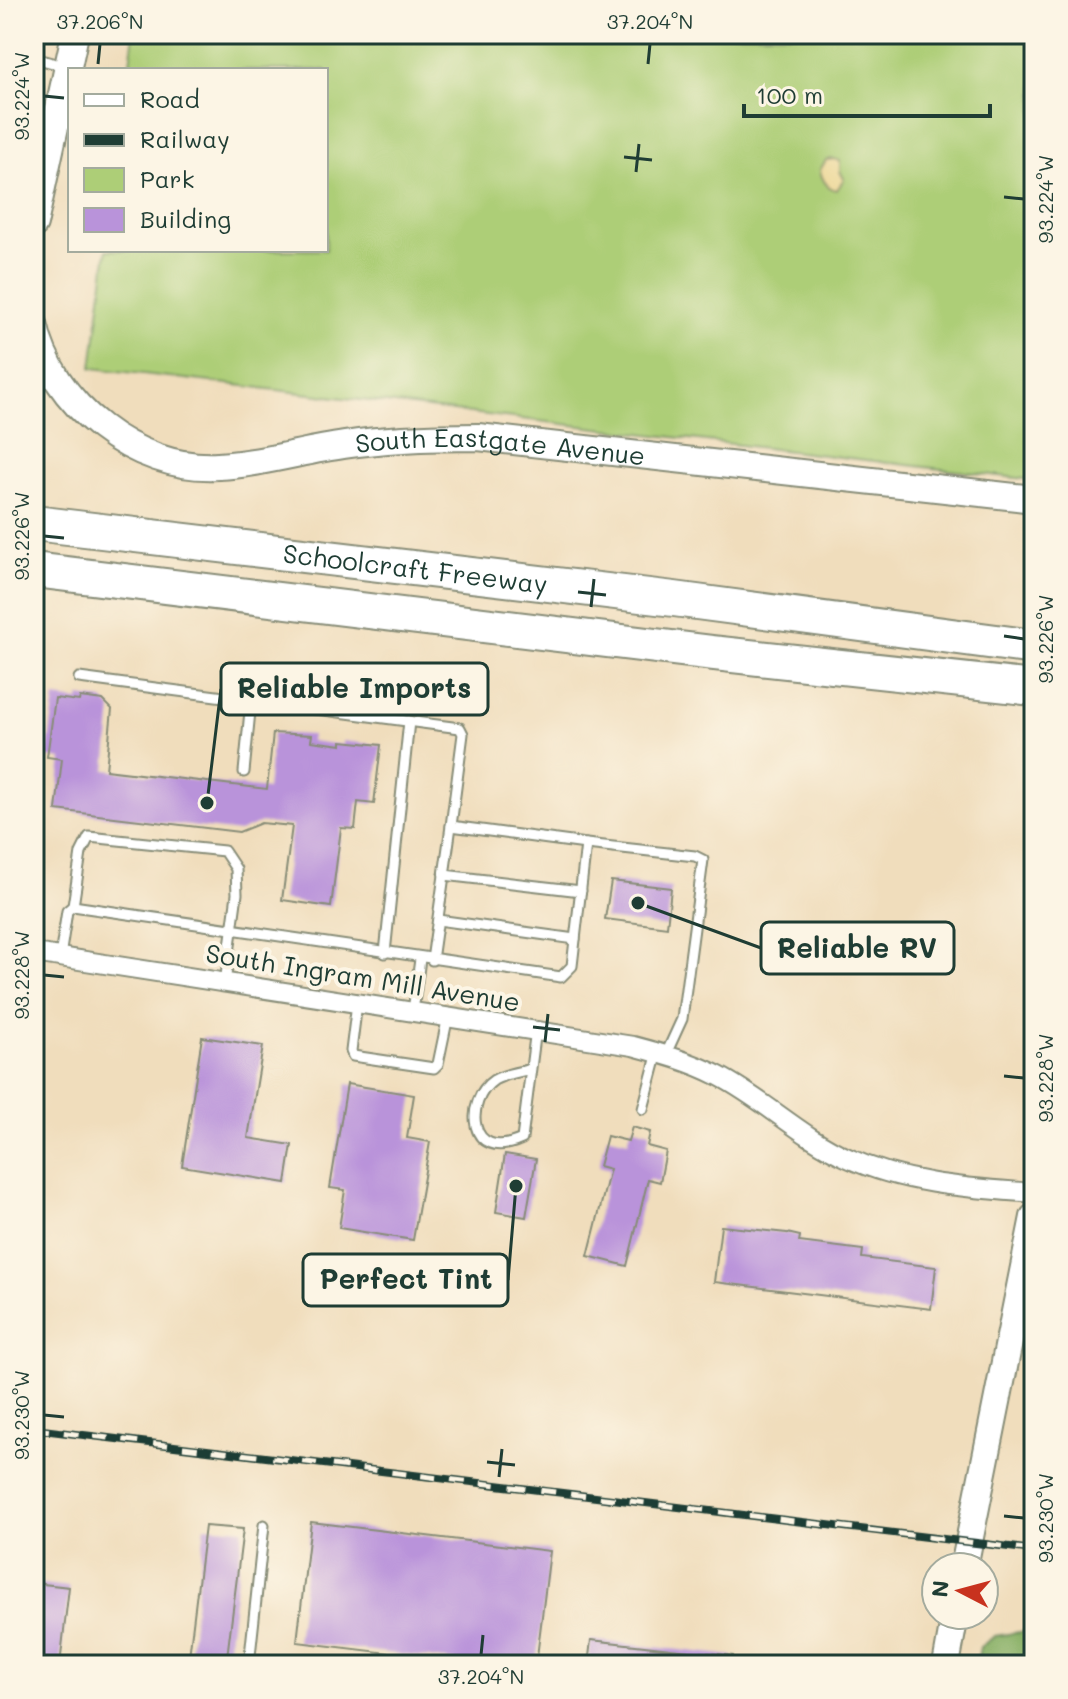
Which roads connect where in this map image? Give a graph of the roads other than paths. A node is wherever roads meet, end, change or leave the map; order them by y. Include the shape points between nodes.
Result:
1 (75, 34) edge
2 (34, 58) edge
3 (67, 67) junction
4 (34, 224) edge
5 (34, 324) edge
6 (1034, 499) edge
7 (34, 509) edge
8 (34, 523) edge
9 (95, 531) junction
10 (42, 571) edge
11 (1034, 647) edge
12 (79, 678) dead end
13 (1034, 688) edge
14 (251, 701) junction
15 (409, 721) junction
16 (244, 772) dead end
17 (451, 826) junction
18 (586, 844) junction
19 (444, 875) junction
20 (581, 891) junction
21 (70, 908) junction
22 (438, 920) junction
23 (232, 930) junction
24 (575, 939) junction
25 (34, 953) edge
26 (385, 953) junction
27 (60, 957) junction
28 (420, 959) junction
29 (432, 960) junction
30 (225, 983) junction
31 (357, 1003) junction
32 (413, 1011) junction
33 (448, 1016) junction
34 (536, 1029) junction
35 (662, 1053) junction
36 (531, 1069) junction
37 (643, 1109) dead end
38 (1034, 1193) edge
39 (1034, 1217) edge
40 (264, 1525) dead end
41 (967, 1551) edge
42 (952, 1631) edge
43 (249, 1665) edge
44 (946, 1665) edge

1 - 3 street
2 - 3 lane
3 - 4 street
5 - 6 street, South Eastgate Avenue via 38,345 64,391 101,428 176,463 214,467 391,438 478,437
7 - 9 highway
8 - 9 highway, Schoolcraft Freeway
9 - 11 highway, Schoolcraft Freeway
10 - 13 highway, Schoolcraft Freeway
12 - 14 lane
14 - 15 lane
14 - 16 lane
15 - 17 lane via 460,728 463,734
15 - 26 lane
17 - 18 lane
17 - 19 lane
18 - 20 lane
18 - 35 lane via 703,860 682,1019
19 - 20 lane
19 - 22 lane
20 - 24 lane
21 - 23 lane
21 - 23 lane via 89,837 224,851 236,869
21 - 27 lane
22 - 24 lane
22 - 29 lane
23 - 26 lane
23 - 30 lane
24 - 29 lane via 572,966 561,977
25 - 27 street, South Ingram Mill Avenue
26 - 28 lane
27 - 30 street, South Ingram Mill Avenue
28 - 29 lane
28 - 32 lane
30 - 31 street, South Ingram Mill Avenue
31 - 32 street, South Ingram Mill Avenue
31 - 33 lane via 353,1056 434,1068
32 - 33 street, South Ingram Mill Avenue
33 - 34 street, South Ingram Mill Avenue
34 - 35 street, South Ingram Mill Avenue
34 - 36 lane
35 - 37 lane
35 - 38 street, South Ingram Mill Avenue via 720,1077 823,1145 873,1168 929,1183
36 - 36 lane via 522,1139 494,1145 483,1141 476,1123 484,1091 495,1079
39 - 41 street
40 - 43 lane
42 - 44 street

